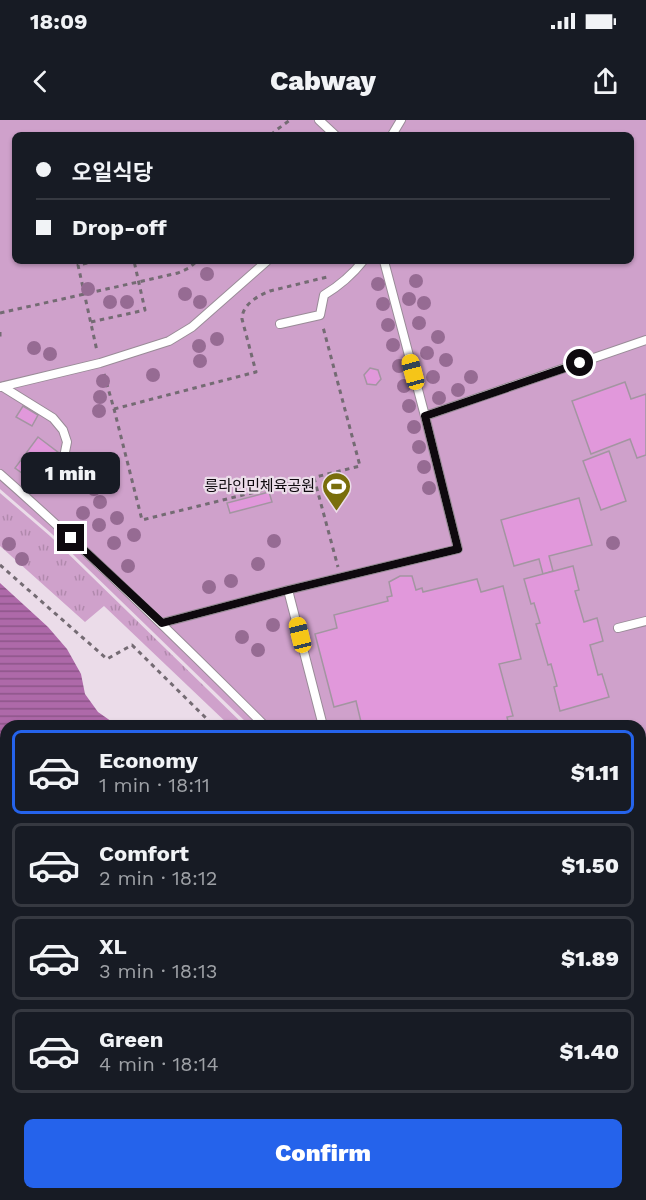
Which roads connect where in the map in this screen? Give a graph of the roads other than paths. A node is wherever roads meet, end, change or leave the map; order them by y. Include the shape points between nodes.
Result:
1 (319, 120) edge
2 (332, 132) edge
3 (264, 264) edge
4 (361, 264) edge
5 (385, 264) edge
6 (280, 324) dead end
7 (646, 340) edge
8 (1, 387) edge
9 (425, 416) junction
10 (0, 474) edge
11 (50, 480) dead end
12 (288, 590) junction
13 (646, 621) edge
14 (162, 623) junction
15 (618, 628) dead end
16 (260, 720) edge
17 (321, 720) edge

1 - 2 lane
3 - 8 lane via 192,327 169,341
4 - 6 lane via 324,295 320,315
5 - 9 lane
7 - 9 lane
8 - 11 lane via 53,418 63,430 67,442 63,462
9 - 12 lane via 458,549
10 - 14 lane
12 - 14 lane
12 - 17 lane
13 - 15 lane
14 - 16 lane

